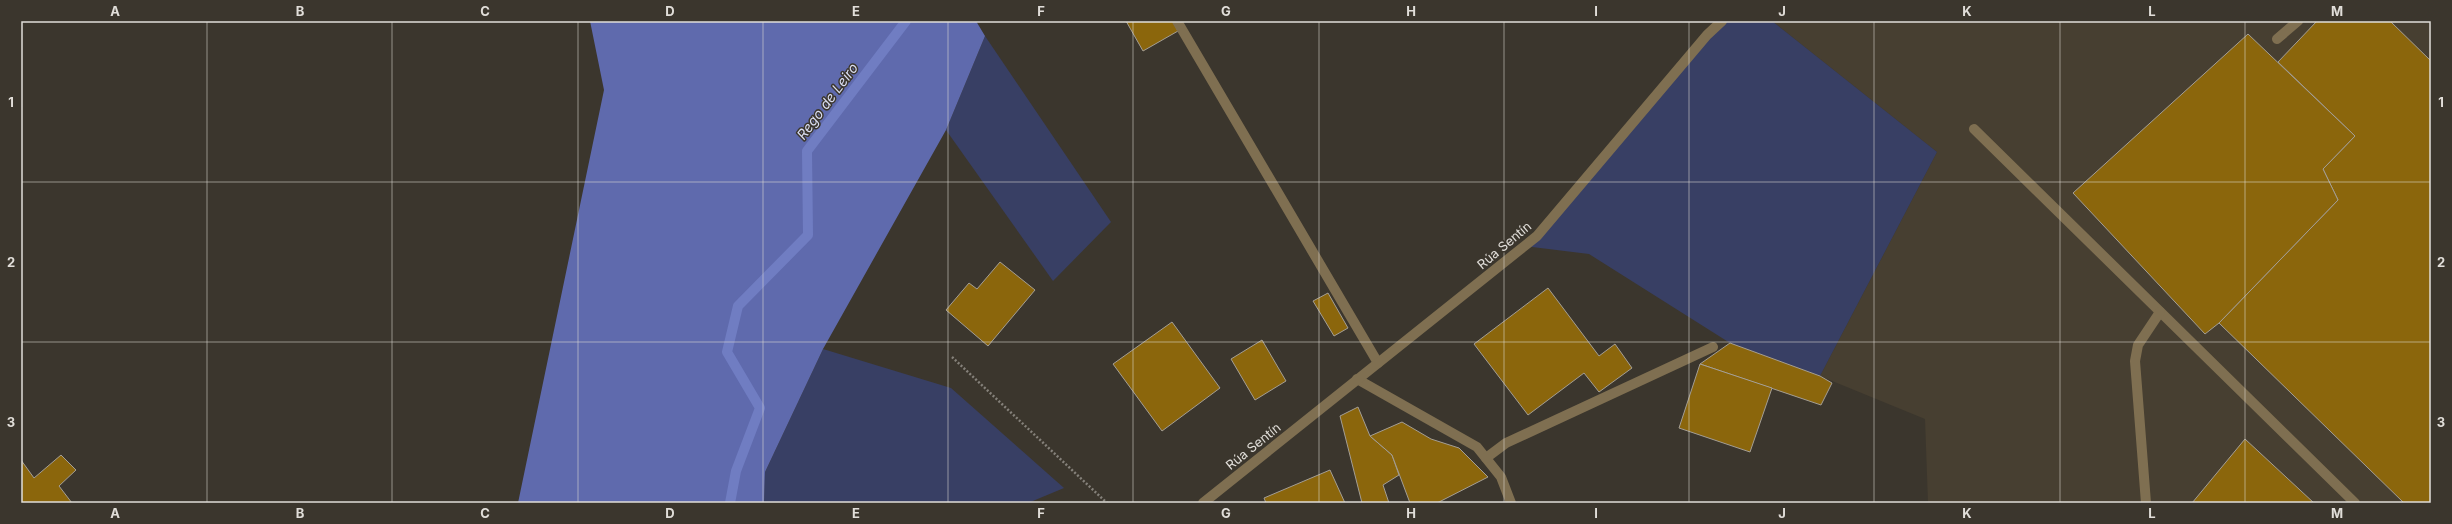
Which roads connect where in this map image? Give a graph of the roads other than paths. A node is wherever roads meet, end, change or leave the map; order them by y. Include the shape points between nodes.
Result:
1 (1177, 21) edge
2 (1722, 21) edge
3 (2298, 21) edge
4 (2277, 39) dead end
5 (1974, 129) dead end
6 (2160, 312) junction
7 (1713, 347) dead end
8 (1378, 363) junction
9 (1357, 379) junction
10 (1486, 458) junction
11 (1203, 503) edge
12 (1511, 503) edge
13 (2146, 503) edge
14 (2355, 503) edge

1 - 8 street
2 - 8 street, Rúa Sentín via 1676,71 1537,236
3 - 4 street
5 - 6 street
6 - 13 street via 2138,345 2135,361
6 - 14 street
7 - 10 street via 1506,443
8 - 9 street, Rúa Sentín
9 - 10 street via 1477,447
9 - 11 street, Rúa Sentín
10 - 12 street via 1501,477

